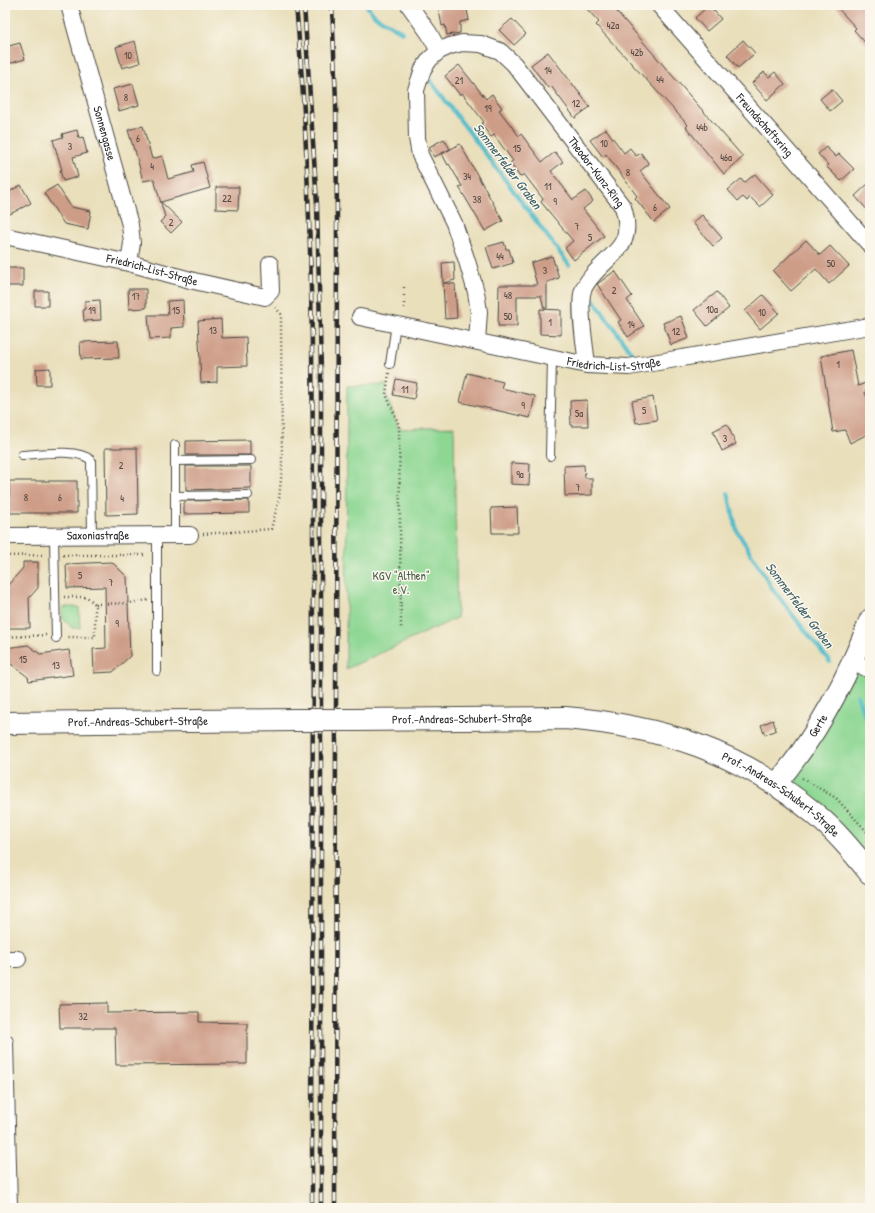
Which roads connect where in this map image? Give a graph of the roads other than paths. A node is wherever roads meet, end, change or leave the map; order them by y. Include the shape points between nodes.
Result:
1 (68, 5) edge
2 (409, 5) edge
3 (659, 5) edge
4 (439, 51) junction
5 (5, 236) edge
6 (870, 245) edge
7 (129, 263) junction
8 (270, 264) dead end
9 (360, 317) dead end
10 (400, 325) junction
11 (870, 326) edge
12 (476, 341) junction
13 (552, 357) junction
14 (390, 364) dead end
15 (587, 364) junction
16 (175, 445) dead end
17 (22, 455) dead end
18 (550, 456) dead end
19 (251, 460) dead end
20 (175, 461) junction
21 (248, 495) dead end
22 (175, 496) junction
23 (157, 535) junction
24 (182, 535) joint
25 (5, 536) edge
26 (54, 536) junction
27 (92, 536) junction
28 (870, 619) edge
29 (56, 637) road end
30 (862, 666) edge
31 (158, 671) dead end
32 (5, 723) edge
33 (776, 784) junction
34 (870, 873) edge
35 (5, 1042) edge
36 (9, 1208) edge

1 - 7 street, Sonnengasse via 130,225 132,242
2 - 4 street
3 - 6 street, Freundschaftsring
4 - 12 street, Theodor-Kunz-Ring via 423,69 416,90 417,138 424,167 454,223 474,286 479,312
4 - 15 street, Theodor-Kunz-Ring via 462,43 481,44 500,51 514,64 623,207 626,237 616,252 587,281 582,294
5 - 7 street, Friedrich-List-Straße
7 - 8 street, Friedrich-List-Straße via 265,297 271,291
9 - 10 street, Friedrich-List-Straße
10 - 12 street, Friedrich-List-Straße
10 - 14 lane
11 - 15 street, Friedrich-List-Straße via 630,367
12 - 13 street, Friedrich-List-Straße
13 - 15 street, Friedrich-List-Straße
13 - 18 lane
16 - 20 lane
17 - 27 lane via 75,453 91,460
19 - 20 lane
20 - 22 lane
21 - 22 lane
22 - 24 lane
23 - 24 street, Saxoniastraße
23 - 27 street, Saxoniastraße
23 - 31 lane
25 - 26 street, Saxoniastraße
26 - 27 street, Saxoniastraße
26 - 29 lane
28 - 30 street, Gerte
30 - 33 street, Gerte
32 - 33 main road, Prof.-Andreas-Schubert-Straße, bridge via 565,718 598,721 678,738 729,757
33 - 34 main road, Prof.-Andreas-Schubert-Straße via 815,814
35 - 36 street

